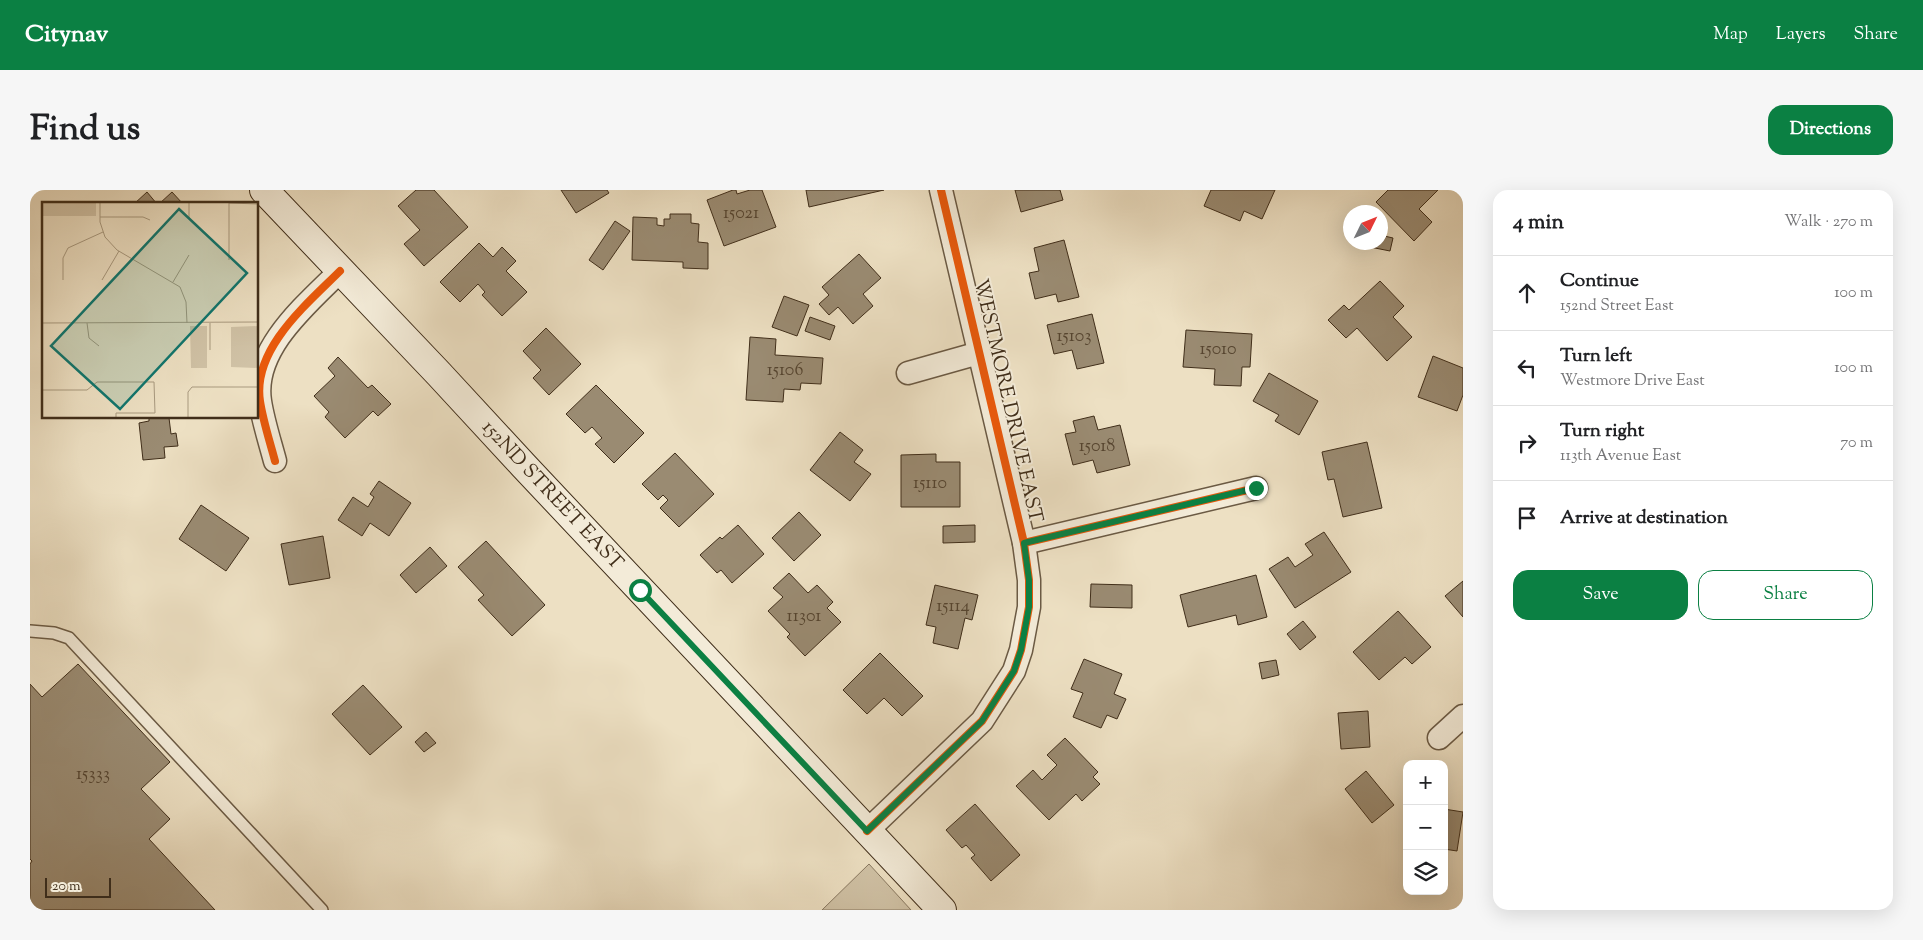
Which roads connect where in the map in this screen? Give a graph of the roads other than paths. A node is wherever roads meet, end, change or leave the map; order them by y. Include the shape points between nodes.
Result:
1 (264, 190) edge
2 (941, 190) edge
3 (340, 271) junction
4 (979, 353) junction
5 (908, 373) dead end
6 (275, 461) dead end
7 (1256, 488) dead end
8 (1024, 543) junction
9 (30, 631) edge
10 (1463, 716) edge
11 (1439, 738) dead end
12 (867, 831) junction
13 (322, 910) edge
14 (942, 910) edge

1 - 3 main road, 152ND STREET EAST
2 - 4 street, WESTMORE DRIVE EAST
3 - 6 street via 288,324 265,362 260,379 260,400
3 - 12 main road, 152ND STREET EAST
4 - 5 street, WESTMORE DRIVE EAST
4 - 8 street, WESTMORE DRIVE EAST
7 - 8 street
8 - 12 street, WESTMORE DRIVE EAST via 1029,607 1014,671 982,721
9 - 13 lane via 69,638
10 - 11 street
12 - 14 main road, 152ND STREET EAST

